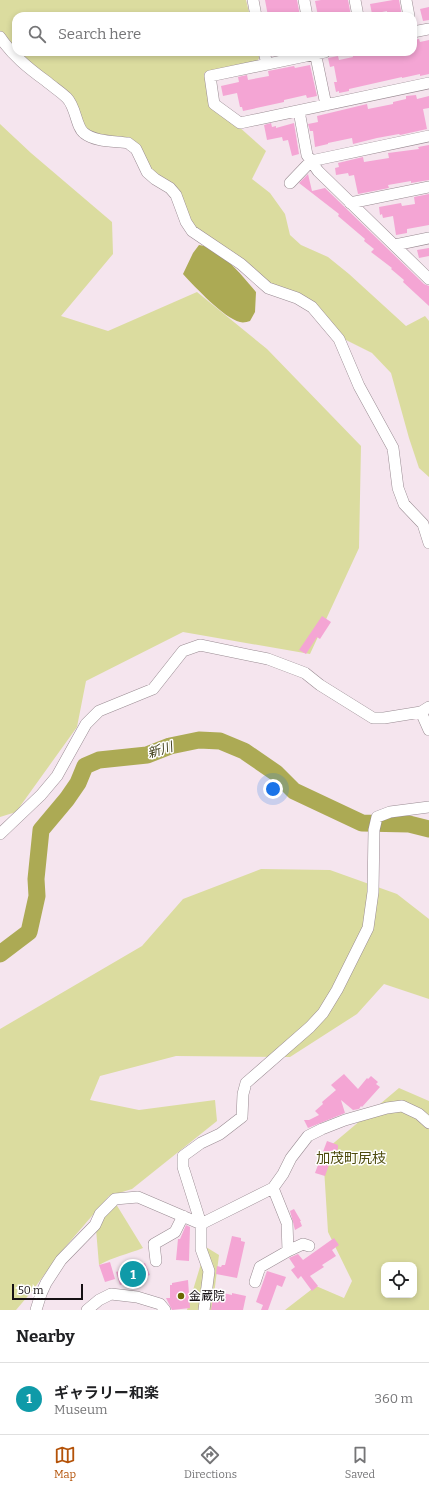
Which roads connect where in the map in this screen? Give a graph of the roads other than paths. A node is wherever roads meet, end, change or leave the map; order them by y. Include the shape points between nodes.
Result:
1 (253, 0) edge
2 (304, 0) edge
3 (355, 0) edge
4 (406, 0) edge
5 (255, 12) edge
6 (306, 12) edge
7 (357, 12) edge
8 (408, 12) edge
9 (429, 29) edge
10 (417, 31) edge
11 (0, 37) edge
12 (12, 52) edge
13 (15, 56) edge
14 (265, 56) edge
15 (304, 56) edge
16 (318, 56) edge
17 (267, 64) junction
18 (429, 83) edge
19 (326, 105) junction
20 (299, 111) junction
21 (429, 136) edge
22 (311, 161) junction
23 (290, 183) dead end
24 (429, 187) edge
25 (350, 203) junction
26 (429, 238) edge
27 (394, 245) junction
28 (429, 279) edge
29 (429, 543) edge
30 (425, 710) edge
31 (429, 730) edge
32 (429, 807) edge
33 (0, 834) edge
34 (429, 1122) edge
35 (273, 1188) junction
36 (183, 1216) junction
37 (201, 1224) junction
38 (309, 1246) dead end
39 (288, 1251) junction
40 (156, 1261) dead end
41 (255, 1282) dead end
42 (36, 1310) edge
43 (87, 1310) edge
44 (165, 1310) edge
45 (204, 1310) edge

1 - 5 street
2 - 6 street
3 - 7 street
4 - 8 street
9 - 10 street
11 - 12 street
13 - 29 street via 69,100 83,133 97,139 133,146 147,172 176,195 192,231 241,264 268,288 297,298 312,307 340,340 358,386 393,448 398,488 404,504 423,524
14 - 17 street
15 - 17 street
16 - 19 street
17 - 20 street via 210,76 214,104 240,123
18 - 19 street
19 - 20 street
20 - 22 street via 307,155
21 - 22 street
22 - 23 street
22 - 25 street
24 - 25 street
25 - 27 street
26 - 27 street
27 - 28 street
30 - 31 street
30 - 33 street via 373,718 305,673 268,659 200,645 182,651 153,689 99,711 86,724 57,776
32 - 37 street via 390,812 377,818 374,830 373,892 368,928 337,990 323,1013 310,1027 246,1083 242,1117 220,1134 183,1156 183,1167
34 - 35 street via 402,1106 345,1120 322,1129 308,1136
35 - 37 street
35 - 39 street via 286,1223
36 - 37 street
36 - 40 street via 175,1232 154,1244
36 - 42 street via 138,1197 114,1199 61,1260 46,1283
37 - 45 street via 201,1249 209,1271
38 - 39 street via 303,1244
39 - 41 street via 260,1267
43 - 44 street via 111,1294 137,1297 160,1304

